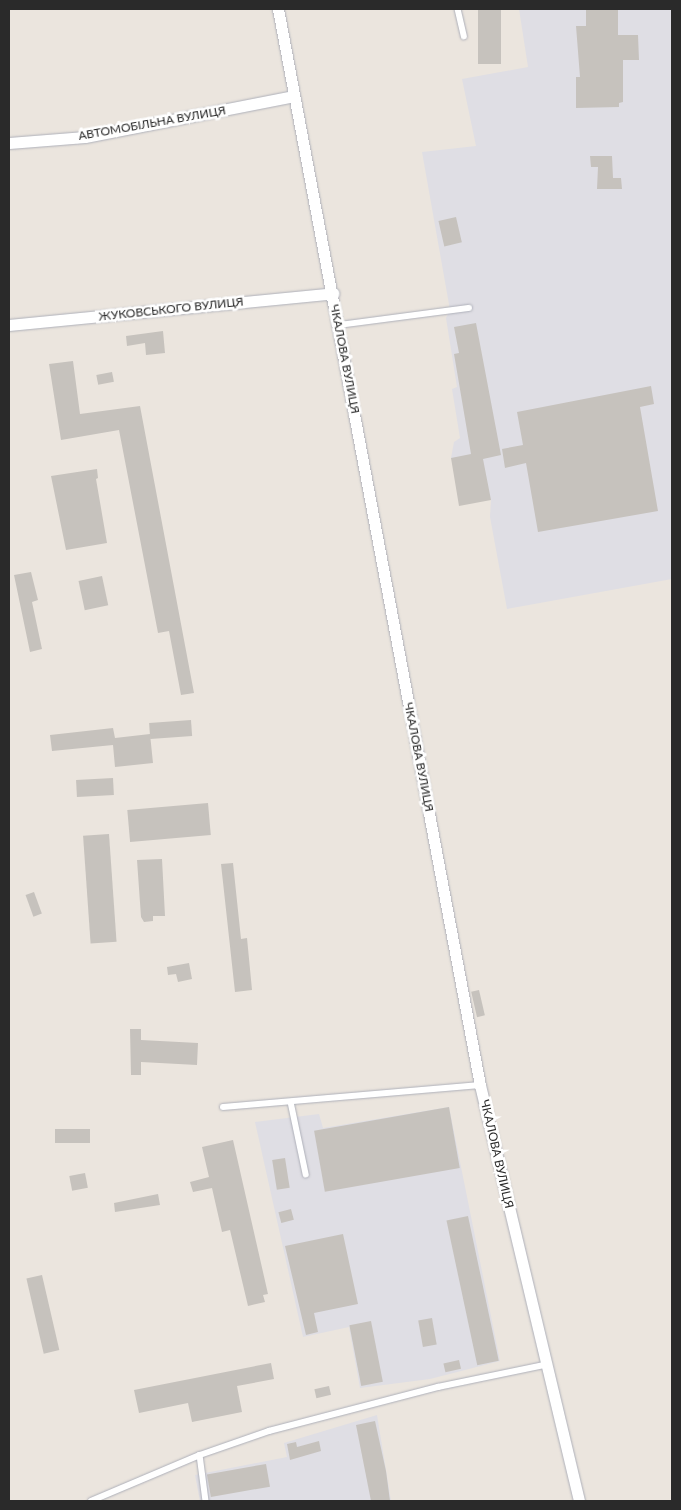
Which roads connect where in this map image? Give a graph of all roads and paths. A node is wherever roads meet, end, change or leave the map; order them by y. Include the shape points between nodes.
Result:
1 (278, 9) edge
2 (458, 9) edge
3 (464, 36) dead end
4 (294, 96) junction
5 (9, 143) edge
6 (333, 293) junction
7 (469, 308) dead end
8 (9, 325) edge
9 (339, 326) junction
10 (480, 1086) junction
11 (291, 1102) junction
12 (223, 1107) dead end
13 (306, 1174) dead end
14 (544, 1365) junction
15 (200, 1456) junction
16 (91, 1501) edge
17 (206, 1501) edge
18 (579, 1501) edge

1 - 4 street, ЧКАЛОВА ВУЛИЦЯ
2 - 3 lane
4 - 5 street, АВТОМОБІЛЬНА ВУЛИЦЯ via 85,137
4 - 6 street, ЧКАЛОВА ВУЛИЦЯ
6 - 8 street, ЖУКОВСЬКОГО ВУЛИЦЯ
6 - 9 street, ЧКАЛОВА ВУЛИЦЯ
7 - 9 lane
9 - 10 street, ЧКАЛОВА ВУЛИЦЯ
10 - 11 lane
10 - 14 street, ЧКАЛОВА ВУЛИЦЯ
11 - 12 lane
11 - 13 lane
14 - 15 lane via 438,1387 269,1431
14 - 18 street, ЧКАЛОВА ВУЛИЦЯ
15 - 16 lane
15 - 17 lane

